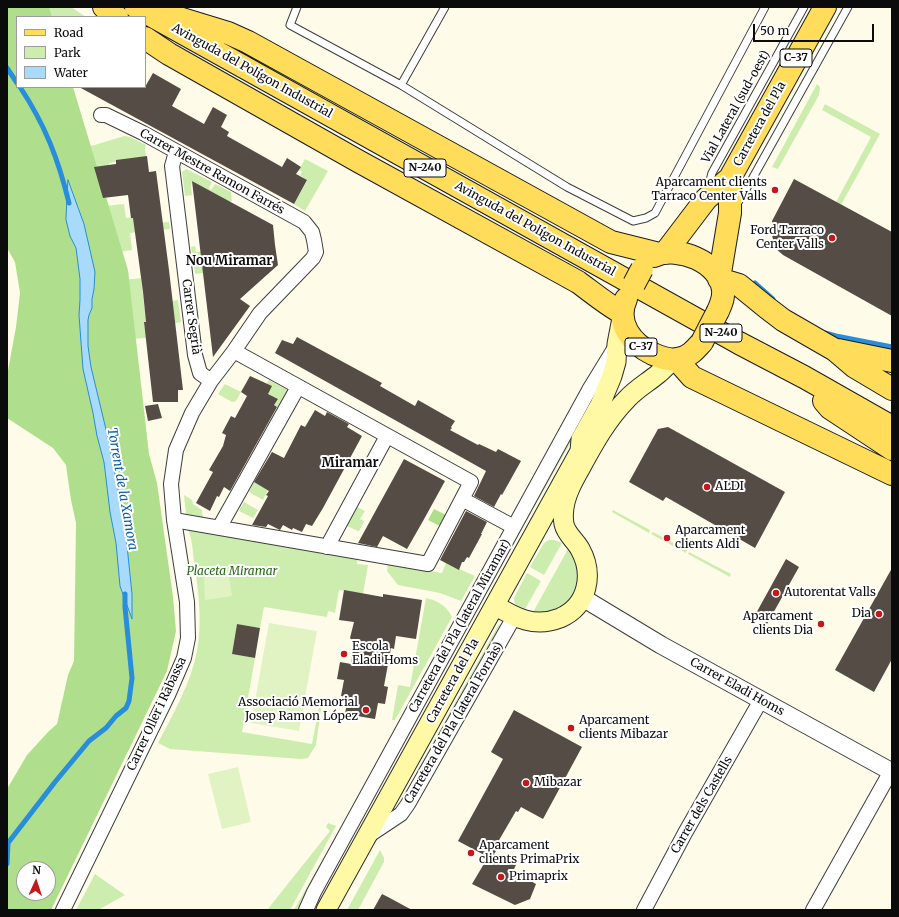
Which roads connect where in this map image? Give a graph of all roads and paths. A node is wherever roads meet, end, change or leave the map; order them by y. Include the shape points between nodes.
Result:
1 (104, 7) edge
2 (297, 7) edge
3 (445, 7) edge
4 (765, 7) edge
5 (804, 7) edge
6 (825, 7) edge
7 (848, 7) edge
8 (139, 8) edge
9 (116, 16) edge
10 (146, 39) edge
11 (401, 85) junction
12 (101, 115) dead end
13 (176, 152) junction
14 (730, 178) junction
15 (706, 199) junction
16 (730, 213) junction
17 (314, 240) joint
18 (662, 254) junction
19 (719, 279) junction
20 (623, 310) junction
21 (617, 344) junction
22 (835, 350) junction
23 (234, 351) junction
24 (675, 360) junction
25 (892, 361) edge
26 (804, 377) junction
27 (211, 381) junction
28 (298, 387) junction
29 (892, 389) edge
30 (892, 427) edge
31 (387, 436) junction
32 (586, 449) junction
33 (892, 449) edge
34 (892, 474) edge
35 (462, 499) junction
36 (174, 520) junction
37 (514, 527) junction
38 (219, 528) junction
39 (327, 547) junction
40 (583, 598) junction
41 (495, 605) junction
42 (514, 616) junction
43 (762, 700) junction
44 (891, 772) edge
45 (367, 837) junction
46 (63, 910) edge
47 (306, 910) edge
48 (326, 910) edge
49 (644, 910) edge
50 (813, 910) edge

1 - 9 main road
2 - 11 lane via 290,25
3 - 11 lane
4 - 11 lane via 655,213 633,221 567,187
5 - 15 lane, Vial Lateral (sud-oest) via 712,173
6 - 14 main road, Carretera del Pla / C-37
7 - 16 lane via 751,181
8 - 18 main road via 228,33 248,42 611,242
8 - 26 main road, Avinguda del Polígon Industrial / N-240
10 - 20 main road via 169,54 578,282 605,304
12 - 13 street, Carrer Mestre Ramon Farrés via 106,115
13 - 17 street, Carrer Mestre Ramon Farrés via 304,222 312,232
13 - 27 street, Carrer Segrià via 172,166 195,354 200,373
14 - 15 main road, C-37
14 - 16 main road, C-37
15 - 18 main road, C-37
16 - 19 main road, C-37
17 - 23 street, Carrer Oller i Rabassa via 316,252 313,258 260,313
18 - 19 main road via 686,254 697,258 709,266
18 - 20 main road, C-37, bridge via 652,258 642,269
19 - 22 main road via 739,285 783,320
19 - 24 main road, C-37, bridge via 722,283 722,302 702,342 685,357
20 - 21 main road
20 - 24 main road, C-37 via 625,328 641,347 662,358
21 - 32 main road via 612,376 600,405 581,439
21 - 37 street, Carretera del Pla (lateral Miramar)
22 - 25 main road
22 - 29 main road via 855,367
23 - 27 street, Carrer Oller i Rabassa
23 - 28 street
24 - 32 main road via 626,400
24 - 34 main road via 692,376
26 - 30 main road, Avinguda del Polígon Industrial / N-240
26 - 33 main road via 830,408
27 - 36 street, Carrer Oller i Rabassa via 192,414 176,450 171,484
28 - 31 street
28 - 38 street
31 - 35 street via 404,450 471,482
31 - 39 street
32 - 40 main road via 570,487 564,514 566,531 584,557 587,580
32 - 41 main road, Carretera del Pla
35 - 37 street
35 - 39 street via 428,564
36 - 38 street
36 - 46 street, Carrer Oller i Rabassa via 187,602 188,638 184,658 168,696
37 - 47 street, Carretera del Pla (lateral Miramar) via 387,756
38 - 39 street
40 - 42 main road via 570,613 550,621 539,623
40 - 43 street, Carrer Eladi Homs via 661,645
41 - 42 main road
41 - 45 main road, Carretera del Pla
42 - 45 street, Carretera del Pla (lateral Fornàs) via 408,804 401,814
43 - 44 street, Carrer Eladi Homs
43 - 49 street, Carrer dels Castells
44 - 50 street
45 - 48 main road, Carretera del Pla

